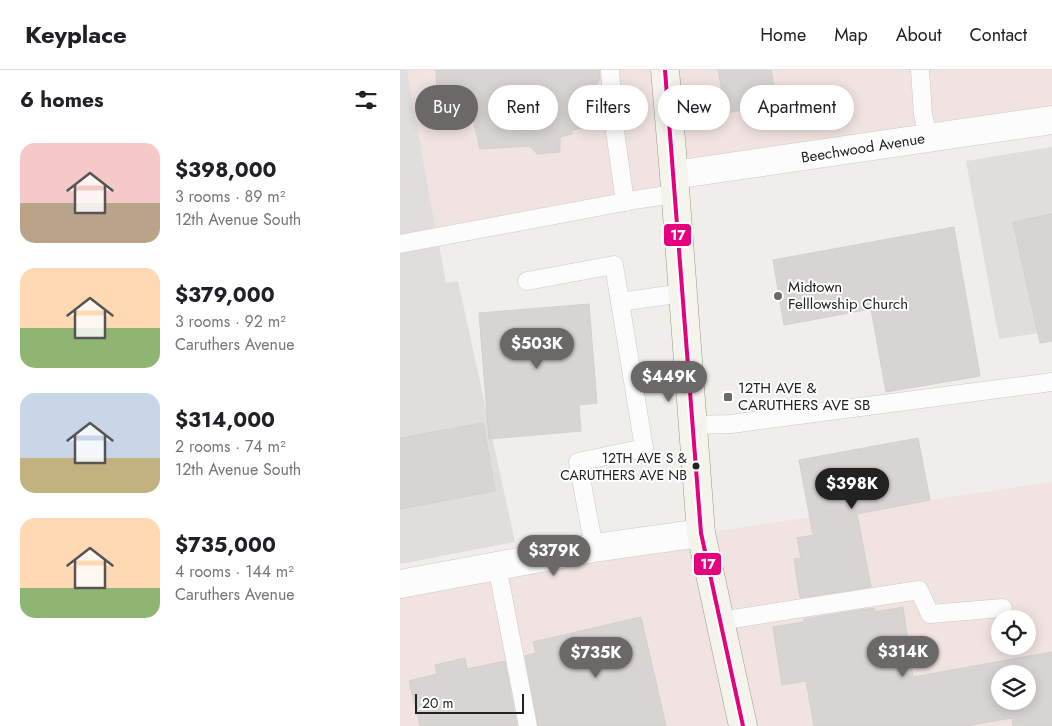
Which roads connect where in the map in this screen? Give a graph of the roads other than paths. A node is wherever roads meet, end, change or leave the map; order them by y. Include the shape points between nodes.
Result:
1 (610, 70) edge
2 (665, 70) edge
3 (920, 70) edge
4 (1052, 120) edge
5 (929, 138) junction
6 (675, 184) junction
7 (624, 202) junction
8 (400, 244) edge
9 (528, 280) dead end
10 (683, 293) junction
11 (620, 302) junction
12 (1052, 382) edge
13 (692, 425) junction
14 (701, 533) junction
15 (594, 548) junction
16 (496, 566) junction
17 (400, 584) edge
18 (1003, 608) dead end
19 (720, 621) junction
20 (528, 726) edge
21 (743, 726) edge

1 - 7 lane
2 - 6 main road
3 - 5 lane via 923,115
4 - 5 street, Beechwood Avenue
5 - 6 street, Beechwood Avenue
6 - 7 lane
6 - 10 main road
7 - 8 lane
9 - 11 lane via 614,265
10 - 11 lane
10 - 13 main road
11 - 15 lane via 644,448 578,462
12 - 13 lane via 731,424
13 - 14 main road
14 - 15 street
14 - 19 main road
15 - 16 street
16 - 17 street
16 - 20 lane
18 - 19 lane via 930,614 918,590
19 - 21 main road

